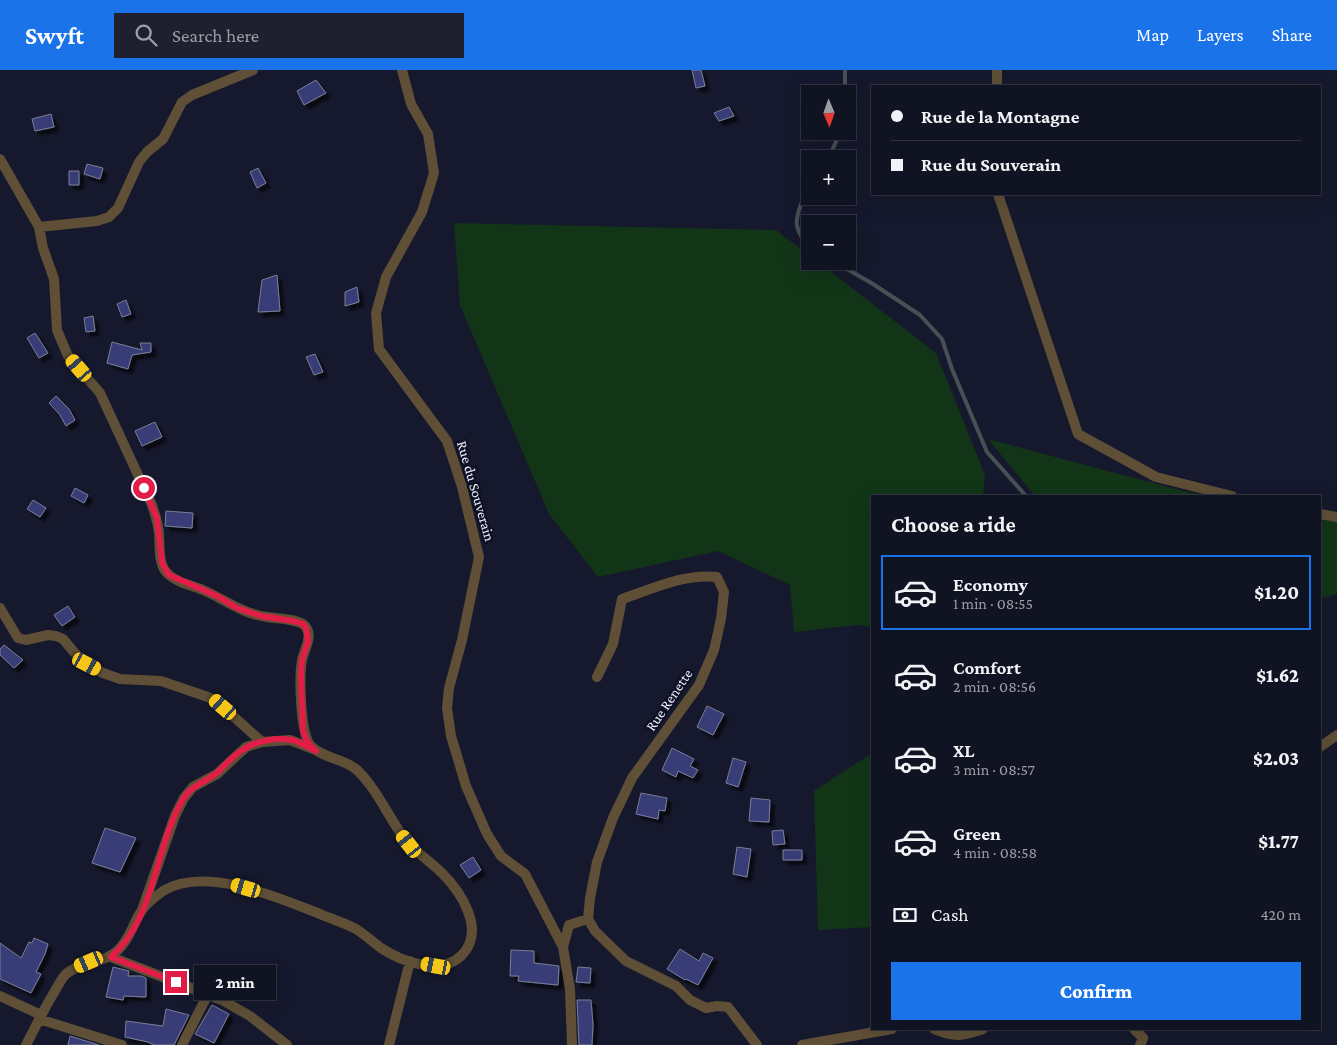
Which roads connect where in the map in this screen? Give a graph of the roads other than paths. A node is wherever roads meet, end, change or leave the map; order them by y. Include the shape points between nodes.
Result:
1 (253, 70) edge
2 (402, 70) edge
3 (997, 70) edge
4 (997, 85) edge
5 (0, 159) edge
6 (998, 195) edge
7 (39, 227) junction
8 (1228, 495) edge
9 (1321, 514) edge
10 (1337, 517) edge
11 (0, 608) edge
12 (597, 677) dead end
13 (1337, 735) edge
14 (262, 742) junction
15 (1321, 745) edge
16 (316, 751) junction
17 (143, 909) junction
18 (588, 918) junction
19 (563, 947) junction
20 (111, 957) junction
21 (410, 961) junction
22 (208, 994) junction
23 (0, 996) edge
24 (40, 1017) junction
25 (886, 1030) edge
26 (937, 1030) edge
27 (980, 1030) edge
28 (1135, 1030) edge
29 (1141, 1041) edge
30 (26, 1045) edge
31 (122, 1045) edge
32 (182, 1045) edge
33 (287, 1045) edge
34 (389, 1045) edge
35 (572, 1045) edge
36 (757, 1045) edge
37 (802, 1045) edge

1 - 7 street via 182,102 163,139 139,162 118,208 109,217
2 - 19 street, Rue du Souverain via 411,104 428,134 434,174 422,212 386,277 376,313 379,349 447,442 479,557 447,708 451,736 466,786 487,834 502,856 526,874
3 - 4 street
5 - 7 street
6 - 8 street via 1078,434 1156,477
7 - 16 street via 54,279 57,330 68,356 100,393 152,504 164,570 237,608 303,624 308,641 301,677 303,731
9 - 10 street
11 - 14 street via 18,638 56,636 87,664 103,673 120,679 161,681 215,700
12 - 18 street, Rue Renette via 613,644 622,599 684,578 717,577 724,592 714,650 699,684 632,778 613,818 597,862
13 - 15 street
14 - 16 street via 290,740
14 - 17 street via 246,747 217,774 193,787 184,798
16 - 21 street via 355,768 409,844 443,875 469,914 471,939 460,956 450,963 436,966
17 - 20 street via 128,938
17 - 21 street via 178,884 231,883 277,897 355,928 383,950
18 - 19 street via 569,925
18 - 36 street via 595,931 626,961 676,986 690,1000 706,1008 728,1008
19 - 35 street, Rue du Souverain via 570,989
20 - 22 street
20 - 24 street via 89,962 65,974
21 - 34 street
22 - 32 street
22 - 33 street via 250,1016
23 - 24 street
24 - 30 street
24 - 31 street
25 - 37 street
26 - 27 street via 965,1036
28 - 29 street

